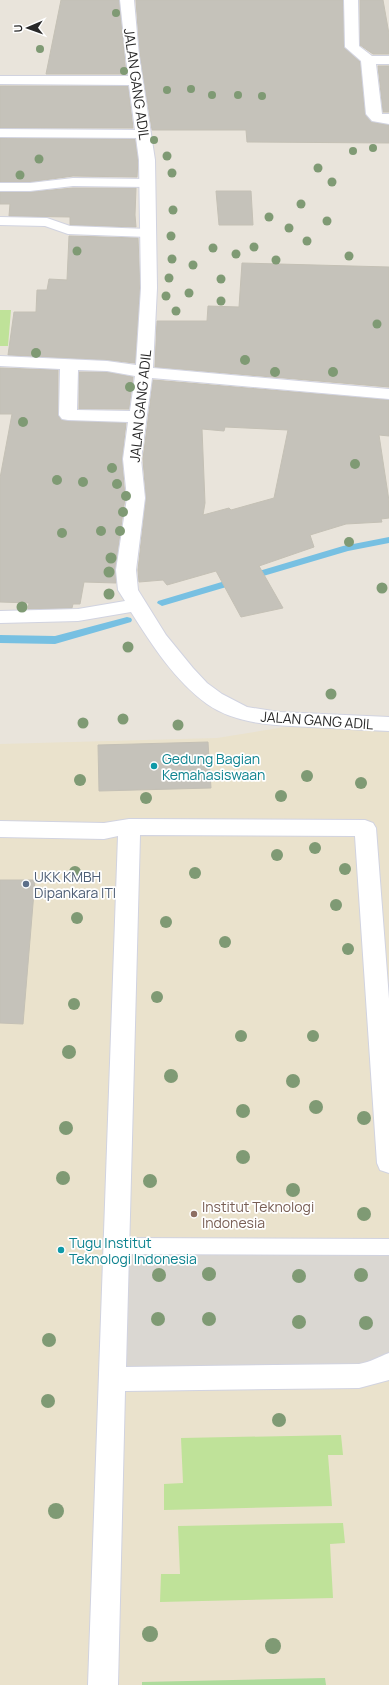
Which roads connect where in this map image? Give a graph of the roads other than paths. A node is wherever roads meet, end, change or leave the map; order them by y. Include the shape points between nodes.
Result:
1 (127, 0) edge
2 (351, 0) edge
3 (368, 60) junction
4 (389, 60) edge
5 (0, 80) edge
6 (136, 81) junction
7 (389, 119) edge
8 (0, 133) edge
9 (144, 134) junction
10 (147, 183) junction
11 (0, 187) edge
12 (0, 221) edge
13 (148, 233) junction
14 (0, 361) edge
15 (69, 365) junction
16 (144, 372) junction
17 (389, 394) edge
18 (138, 417) junction
19 (137, 605) junction
20 (0, 617) edge
21 (389, 724) edge
22 (129, 828) junction
23 (0, 829) edge
24 (389, 1163) edge
25 (116, 1246) junction
26 (389, 1247) edge
27 (389, 1365) edge
28 (113, 1379) junction
29 (104, 1685) edge

1 - 6 street, JALAN GANG ADIL
2 - 3 street via 351,46
3 - 4 street
3 - 7 street via 374,114 377,118
5 - 6 street
6 - 9 street, JALAN GANG ADIL
8 - 9 lane
9 - 10 street, JALAN GANG ADIL
10 - 11 lane via 73,182 30,187
10 - 13 street, JALAN GANG ADIL
12 - 13 lane via 47,222 68,230
13 - 16 street, JALAN GANG ADIL via 149,288
14 - 15 street
15 - 16 street via 113,367
15 - 18 street via 68,415
16 - 17 street
16 - 18 street, JALAN GANG ADIL
18 - 19 street, JALAN GANG ADIL via 132,459 136,498 126,570 127,584
19 - 20 street via 78,615
19 - 21 street, JALAN GANG ADIL via 196,685 230,708 272,718
22 - 23 street via 104,831
22 - 24 street via 365,828
22 - 25 street
25 - 26 lane
25 - 28 street
27 - 28 street via 381,1371 359,1376
28 - 29 street

